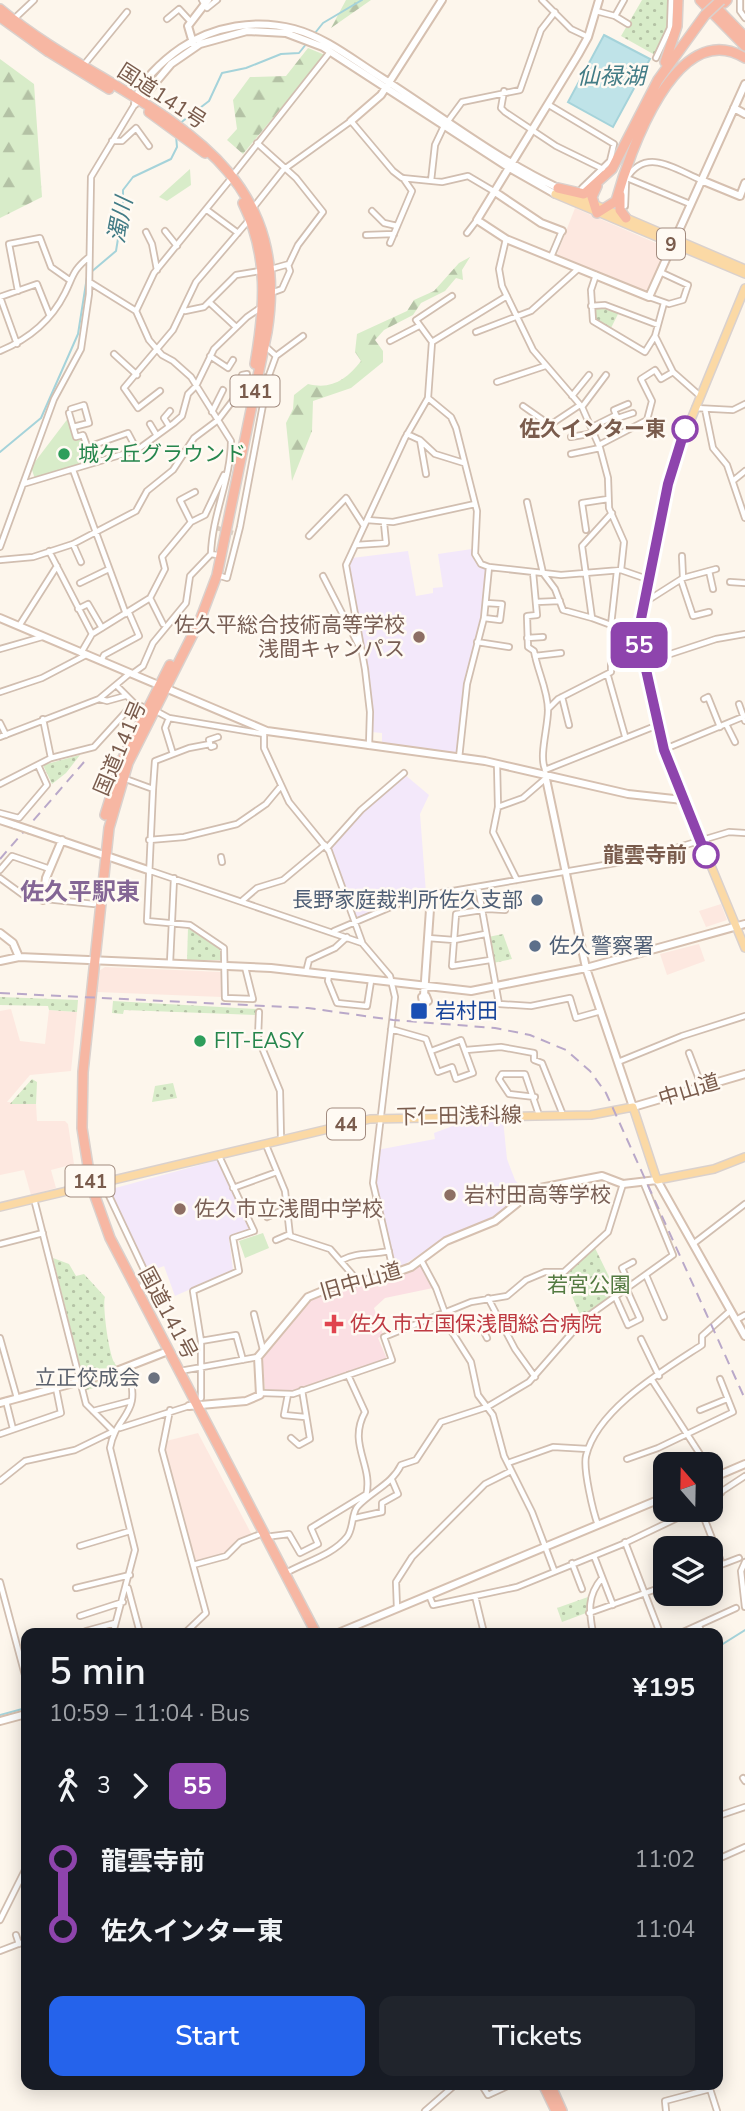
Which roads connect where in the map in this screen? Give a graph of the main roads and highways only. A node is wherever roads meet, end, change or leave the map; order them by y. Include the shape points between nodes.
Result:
1 (678, 0) edge
2 (700, 0) edge
3 (710, 0) edge
4 (724, 1) edge
5 (0, 9) edge
6 (0, 17) edge
7 (707, 17) junction
8 (11, 22) junction
9 (745, 36) edge
10 (745, 46) edge
11 (745, 58) edge
12 (658, 80) junction
13 (655, 106) junction
14 (231, 178) junction
15 (624, 179) junction
16 (597, 186) junction
17 (556, 191) joint
18 (599, 209) junction
19 (626, 218) junction
20 (673, 241) junction
21 (266, 270) junction
22 (745, 272) edge
23 (745, 288) edge
24 (161, 688) junction
25 (151, 709) junction
26 (103, 854) junction
27 (741, 925) edge
28 (745, 948) edge
29 (92, 960) junction
30 (745, 1157) edge
31 (88, 1186) junction
32 (0, 1207) edge
33 (165, 1352) junction
34 (195, 1403) junction
35 (261, 1536) junction
36 (307, 1628) edge
37 (313, 1628) edge
38 (546, 2090) edge
39 (553, 2090) edge
40 (555, 2111) edge
41 (562, 2111) edge

1 - 12 highway via 677,26
2 - 10 highway
3 - 9 highway
4 - 7 highway, bridge
5 - 8 highway, 国道141号 / 141
6 - 8 highway, 国道141号 / 141
7 - 12 highway via 681,44
7 - 13 highway via 673,65
8 - 14 highway, 国道141号 / 141 via 169,122 200,144
11 - 13 highway via 721,49 696,54
12 - 16 highway via 615,164
13 - 15 highway
14 - 21 highway, 国道141号 / 141
14 - 21 highway, 国道141号 / 141 via 252,209 264,241
15 - 18 highway via 615,201
15 - 19 highway via 619,207
16 - 17 highway via 582,194
16 - 18 highway via 593,193
17 - 18 main road, 9
18 - 19 main road, 9
18 - 20 main road, 9
19 - 20 main road, 9
20 - 22 main road, 9
21 - 24 highway, 国道141号 / 141 via 248,398 214,555 201,605
21 - 24 highway, 国道141号 / 141 via 271,293 264,346 217,575 200,620
23 - 27 main road via 672,467 638,634 664,750
24 - 25 highway, 国道141号 / 141
25 - 26 highway, 国道141号 / 141 via 122,778
25 - 26 highway, 国道141号 / 141 via 113,786
26 - 29 highway, 国道141号 / 141
26 - 29 highway, 国道141号 / 141 via 94,904
27 - 28 main road
29 - 31 highway, 国道141号 / 141 via 76,1111 77,1141
30 - 31 main road, 下仁田浅科線 / 44 via 710,1170 657,1180 633,1107 608,1114 380,1118
31 - 32 main road, 下仁田浅科線 / 44
31 - 33 highway, 国道141号 / 141
31 - 33 highway, 国道141号 / 141 via 105,1241
33 - 34 highway, 国道141号 / 141
33 - 34 highway, 国道141号 / 141
34 - 35 highway, 国道141号 / 141
35 - 36 highway, 国道141号 / 141
35 - 37 highway, 国道141号 / 141
38 - 40 highway
39 - 41 highway

